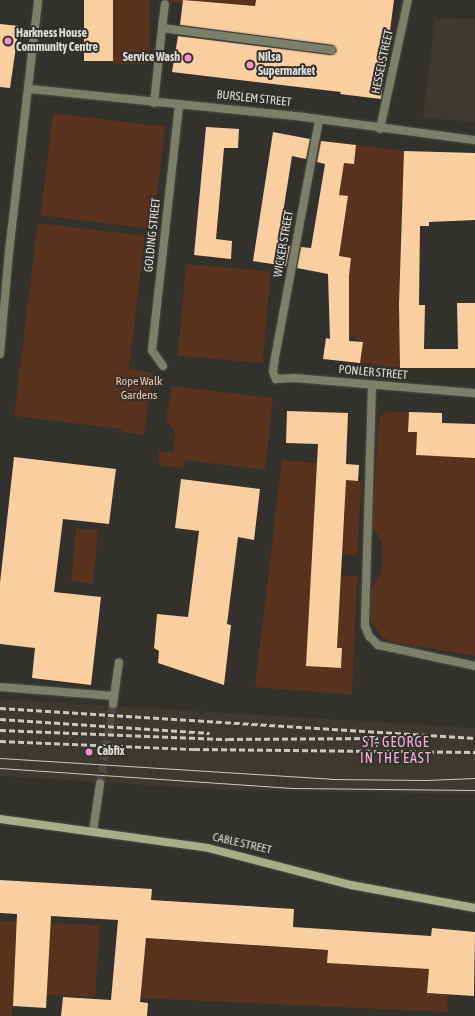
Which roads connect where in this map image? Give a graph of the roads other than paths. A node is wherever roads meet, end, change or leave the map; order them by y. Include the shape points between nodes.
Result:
1 (38, 0) edge
2 (408, 0) edge
3 (165, 4) dead end
4 (162, 28) junction
5 (332, 50) dead end
6 (29, 89) junction
7 (154, 103) junction
8 (179, 104) junction
9 (319, 120) junction
10 (380, 129) junction
11 (475, 140) edge
12 (0, 251) edge
13 (9, 252) junction
14 (0, 354) edge
15 (163, 366) dead end
16 (273, 372) joint
17 (372, 385) junction
18 (475, 393) edge
19 (119, 662) dead end
20 (475, 666) edge
21 (0, 687) edge
22 (100, 784) tunnel mouth
23 (0, 819) edge
24 (93, 831) junction
25 (475, 908) edge

1 - 6 street
2 - 10 street, HESSEL STREET
3 - 4 street
4 - 5 street
4 - 7 street
6 - 7 street, BURSLEM STREET
6 - 13 street
7 - 8 street, BURSLEM STREET
8 - 9 street, BURSLEM STREET
8 - 15 street, GOLDING STREET via 152,350
9 - 10 street, BURSLEM STREET
9 - 16 street, WICKER STREET
10 - 11 street, BURSLEM STREET
12 - 13 street
13 - 14 street
16 - 17 street, PONLER STREET via 276,379 295,378
17 - 18 street, PONLER STREET
17 - 20 street via 365,626 369,636 378,645
19 - 21 street via 114,700
22 - 24 street
23 - 24 main road, CABLE STREET
24 - 25 main road, CABLE STREET via 208,848 351,885

